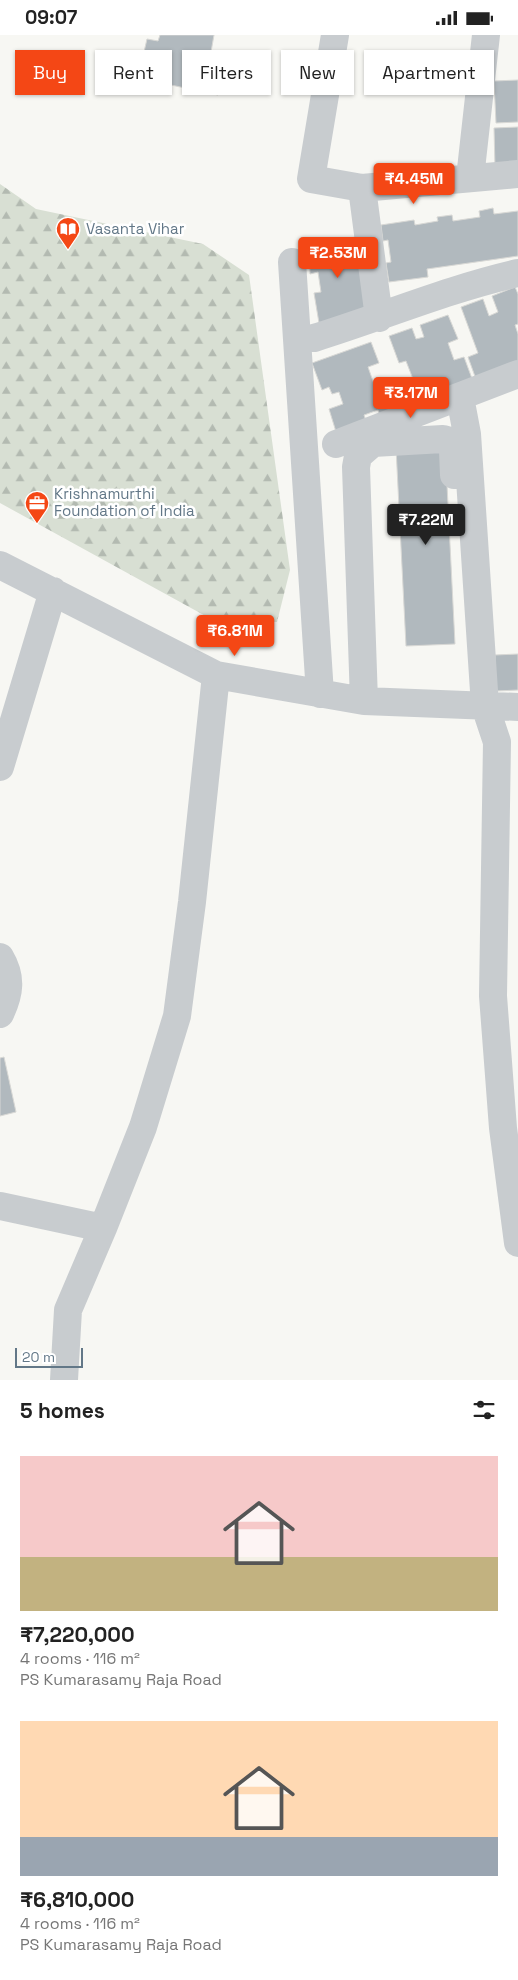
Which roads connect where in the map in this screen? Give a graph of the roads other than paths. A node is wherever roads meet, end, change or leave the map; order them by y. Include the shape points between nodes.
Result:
1 (335, 35) edge
2 (486, 35) edge
3 (518, 174) edge
4 (470, 178) junction
5 (362, 188) junction
6 (292, 262) dead end
7 (518, 273) edge
8 (379, 318) junction
9 (314, 338) dead end
10 (518, 374) edge
11 (460, 397) junction
12 (336, 444) dead end
13 (0, 565) edge
14 (53, 591) junction
15 (216, 675) junction
16 (320, 693) junction
17 (364, 701) junction
18 (476, 706) junction
19 (518, 707) edge
20 (0, 767) edge
21 (0, 957) edge
22 (0, 1014) edge
23 (510, 1124) edge
24 (0, 1206) edge
25 (103, 1228) junction
26 (518, 1243) edge
27 (64, 1380) edge

1 - 5 street via 311,179
2 - 4 street
3 - 4 street
4 - 5 street
5 - 8 street
6 - 16 street
7 - 8 street via 476,283
8 - 9 street
10 - 11 street
11 - 12 street
11 - 18 street via 467,434
13 - 14 street
14 - 15 street
14 - 20 street
15 - 16 street
15 - 25 street via 177,1016 143,1127
16 - 17 street
17 - 18 street
17 - 18 street via 358,456 373,443 443,439 450,441 453,451
18 - 19 street
18 - 23 street via 497,742 493,996
21 - 22 street via 10,984
23 - 26 street
24 - 25 street
25 - 27 street via 68,1310

